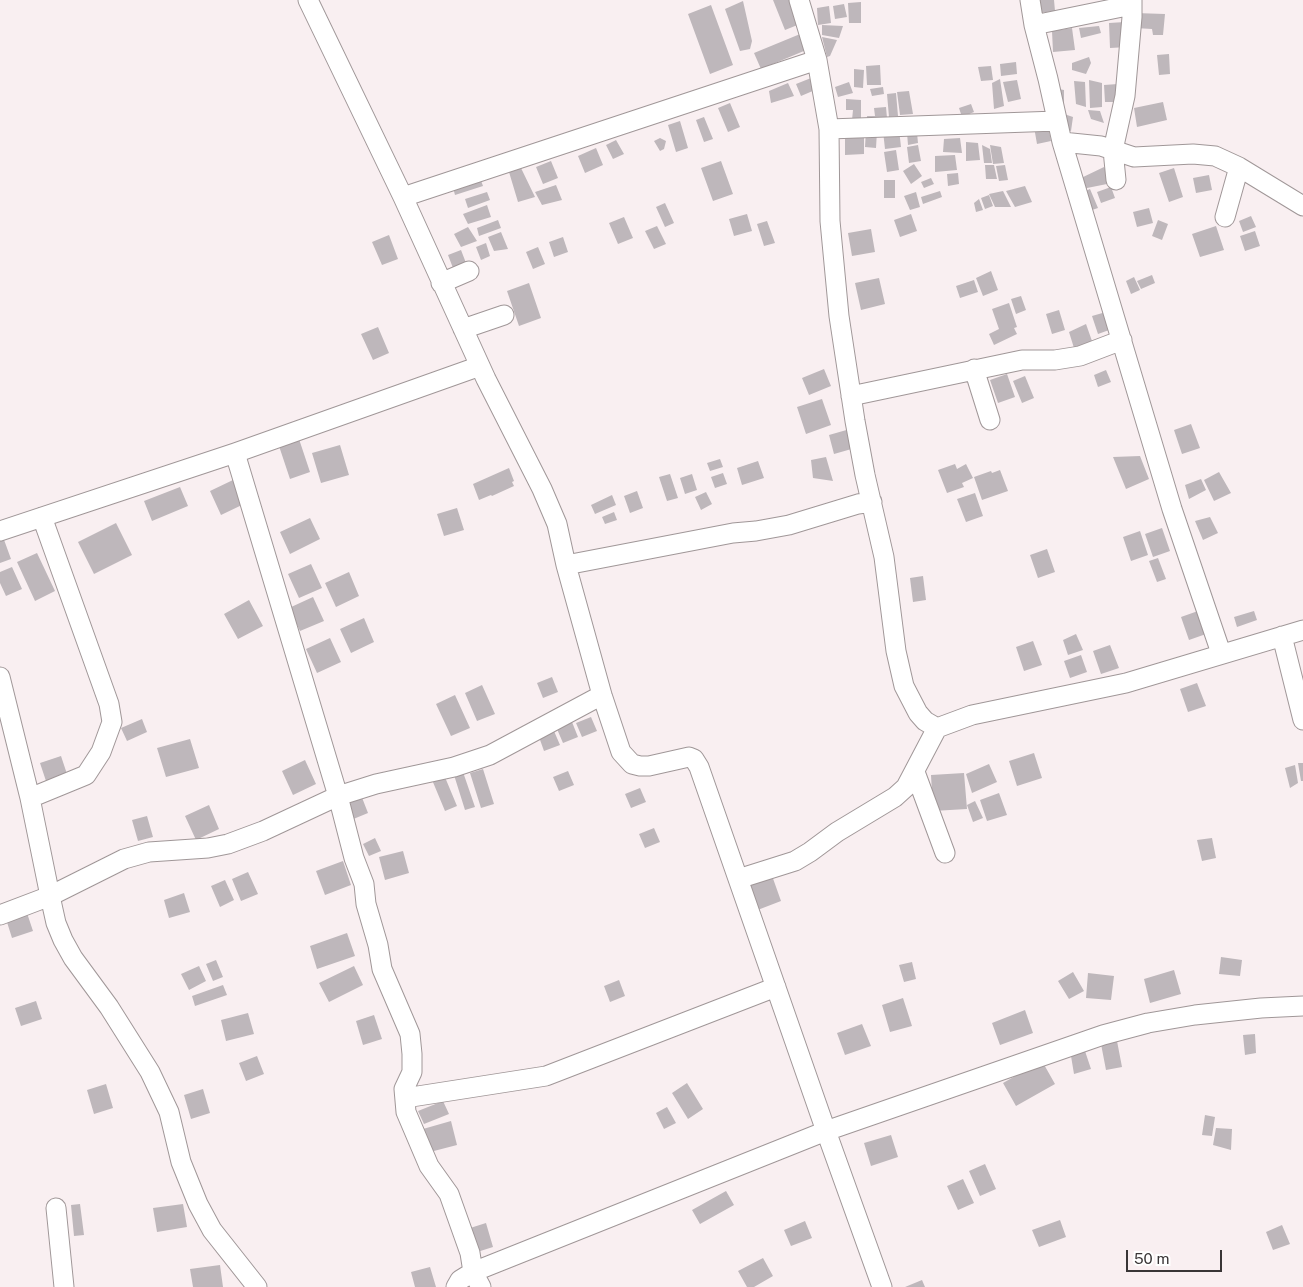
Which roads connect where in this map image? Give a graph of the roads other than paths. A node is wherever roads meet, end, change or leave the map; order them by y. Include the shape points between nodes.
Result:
1 (308, 0) edge
2 (798, 0) edge
3 (1030, 0) edge
4 (1132, 3) edge
5 (1034, 26) junction
6 (818, 60) junction
7 (1058, 122) junction
8 (829, 129) junction
9 (1062, 142) junction
10 (1113, 150) junction
11 (1239, 167) junction
12 (1116, 180) dead end
13 (403, 197) junction
14 (1303, 206) edge
15 (1225, 217) dead end
16 (469, 271) dead end
17 (441, 283) junction
18 (504, 315) dead end
19 (463, 329) junction
20 (1122, 340) junction
21 (480, 366) junction
22 (974, 369) junction
23 (851, 396) junction
24 (990, 420) dead end
25 (235, 453) junction
26 (872, 502) junction
27 (42, 517) junction
28 (0, 531) edge
29 (566, 565) junction
30 (1303, 630) edge
31 (1282, 636) junction
32 (1221, 653) junction
33 (0, 677) edge
34 (602, 695) junction
35 (1303, 720) edge
36 (937, 728) junction
37 (915, 772) junction
38 (338, 796) junction
39 (30, 798) junction
40 (945, 853) dead end
41 (738, 879) junction
42 (50, 896) junction
43 (0, 915) edge
44 (776, 987) junction
45 (1303, 1006) edge
46 (405, 1098) junction
47 (826, 1131) junction
48 (56, 1208) dead end
49 (477, 1280) edge
50 (64, 1287) edge
51 (257, 1287) edge
52 (456, 1287) edge
53 (882, 1287) edge

1 - 13 street
2 - 6 street
3 - 5 street
4 - 5 street
4 - 10 street via 1124,96
5 - 7 street
6 - 8 street
6 - 13 street
7 - 8 street
7 - 9 street
8 - 23 street via 830,220
9 - 10 street
9 - 20 street
10 - 11 street via 1134,157 1215,156
10 - 12 street
11 - 14 street
11 - 15 street
13 - 17 street
16 - 17 street
17 - 19 street
18 - 19 street
19 - 21 street
20 - 22 street via 1080,356 1022,360
20 - 32 street via 1172,509
21 - 25 street
21 - 29 street via 546,498 557,524
22 - 23 street
22 - 24 street
23 - 26 street
25 - 27 street
25 - 38 street
26 - 29 street via 756,532 733,532
26 - 36 street via 904,686 918,714
27 - 28 street
27 - 39 street via 109,704 112,722 101,752 86,775
29 - 34 street
30 - 31 street
31 - 32 street
31 - 35 street
32 - 36 street via 1126,683 972,715
33 - 39 street
34 - 38 street via 490,755
34 - 41 street via 620,752 632,764 649,766 683,757 697,763
36 - 37 street
37 - 40 street
37 - 41 street via 906,787 895,796 810,852 795,861
38 - 42 street via 228,844 149,852 124,859
38 - 46 street via 364,884 382,968 410,1034 412,1072 404,1089
39 - 42 street
41 - 44 street
42 - 43 street
42 - 51 street via 56,923 73,958 150,1072 169,1112 181,1162 198,1204 212,1230
44 - 46 street via 546,1076
44 - 47 street
45 - 47 street via 1148,1023 1103,1035
46 - 49 street via 406,1112 429,1166 449,1194
47 - 49 street
47 - 53 street
48 - 50 street
49 - 52 street via 460,1280

